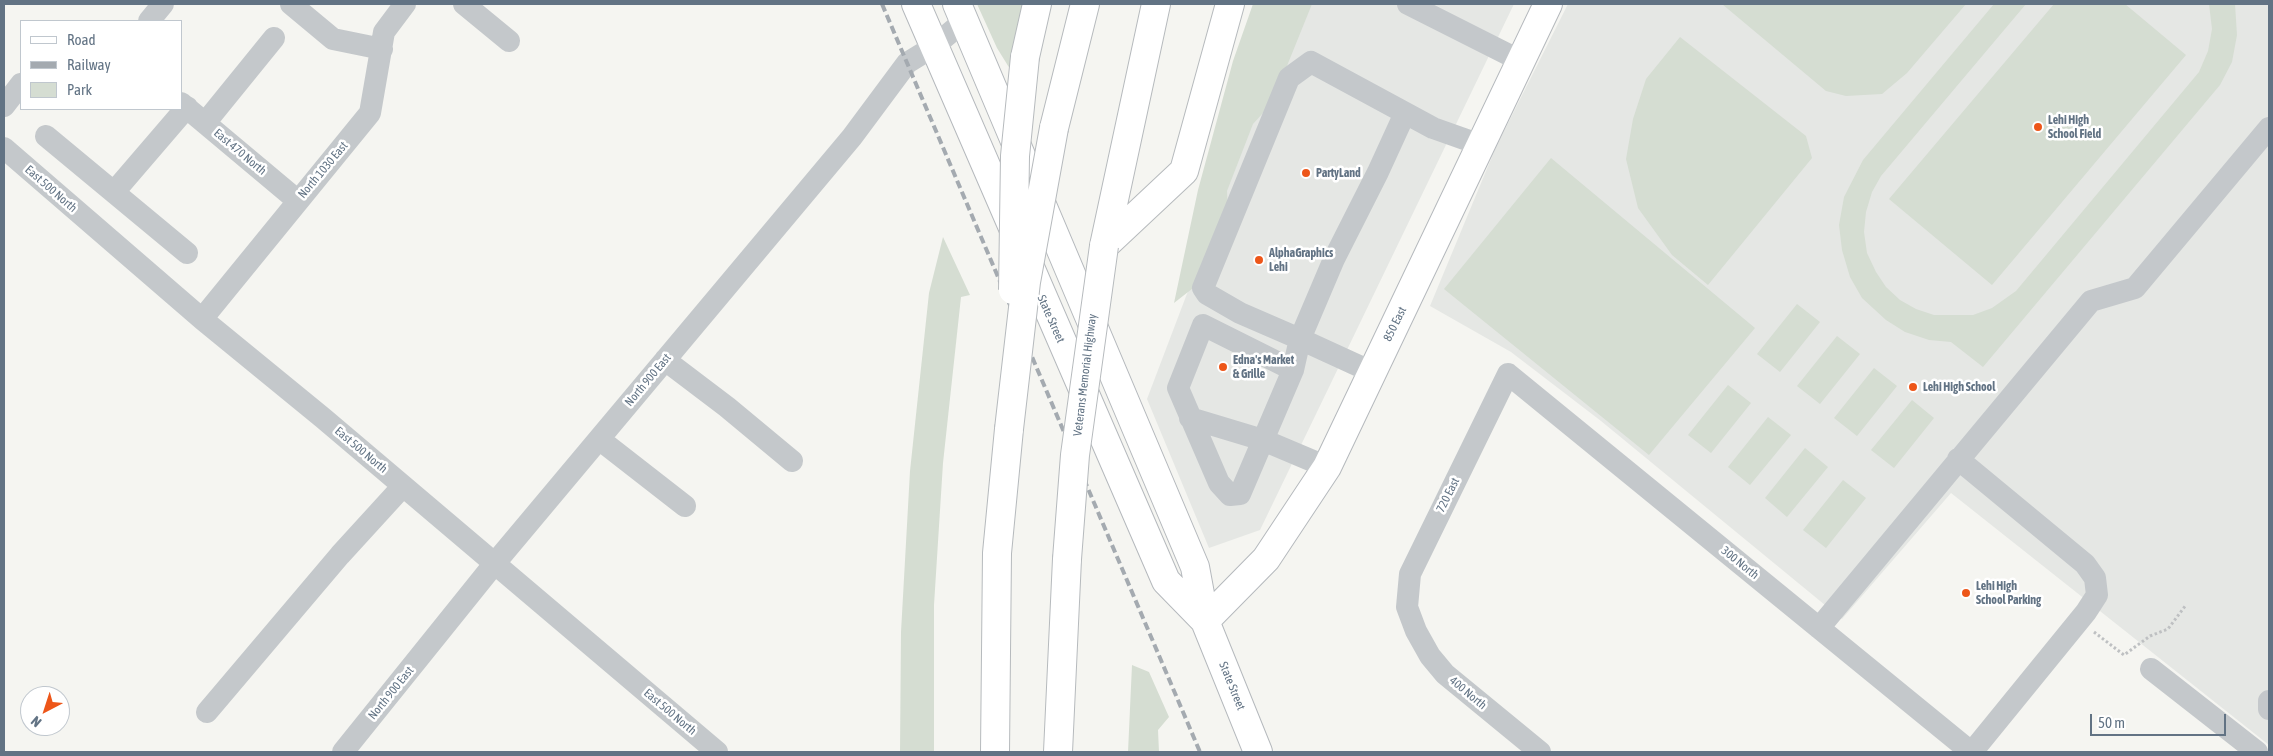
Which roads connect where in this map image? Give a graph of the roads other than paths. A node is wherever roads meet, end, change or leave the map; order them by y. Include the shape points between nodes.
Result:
1 (163, 4) edge
2 (291, 4) edge
3 (405, 4) edge
4 (464, 4) edge
5 (916, 4) edge
6 (1037, 4) edge
7 (1085, 4) edge
8 (1156, 4) edge
9 (1230, 4) edge
10 (1408, 4) edge
11 (1548, 4) edge
12 (960, 12) edge
13 (150, 20) edge
14 (274, 38) dead end
15 (509, 41) dead end
16 (933, 47) junction
17 (382, 49) junction
18 (1521, 60) junction
19 (20, 85) edge
20 (184, 105) edge
21 (4, 106) edge
22 (180, 110) edge
23 (1405, 113) junction
24 (205, 123) junction
25 (2269, 128) edge
26 (46, 136) dead end
27 (1481, 145) junction
28 (4, 148) edge
29 (114, 192) junction
30 (298, 201) junction
31 (1104, 246) junction
32 (188, 253) dead end
33 (202, 319) junction
34 (1300, 339) junction
35 (1016, 355) junction
36 (665, 360) junction
37 (1293, 370) junction
38 (1372, 372) junction
39 (1508, 374) joint
40 (1190, 418) junction
41 (599, 439) junction
42 (1263, 440) junction
43 (1958, 459) junction
44 (792, 462) dead end
45 (1327, 467) junction
46 (403, 486) junction
47 (685, 506) dead end
48 (495, 563) junction
49 (1412, 620) joint
50 (1206, 621) junction
51 (1819, 628) junction
52 (2151, 670) dead end
53 (2269, 701) edge
54 (2269, 709) edge
55 (207, 712) dead end
56 (343, 752) edge
57 (718, 752) edge
58 (995, 752) edge
59 (1058, 752) edge
60 (1258, 752) edge
61 (1540, 752) edge
62 (1972, 752) edge
63 (2257, 752) edge

1 - 13 street
2 - 17 street via 333,39
3 - 17 street, North 1030 East via 384,32
4 - 15 street
5 - 16 main road, State Street
6 - 35 main road, bridge via 1025,57 1014,156 1012,272
7 - 35 main road, bridge via 1054,128
8 - 31 main road, Veterans Memorial Highway
9 - 31 main road via 1184,171
10 - 18 street
11 - 18 main road, 850 East
12 - 16 street, North 900 East
12 - 50 main road, State Street via 1195,567
14 - 24 street
16 - 36 street, North 900 East via 907,63 852,137
16 - 50 main road, State Street via 1166,581
17 - 30 street, North 1030 East via 370,113
18 - 27 main road, 850 East
19 - 21 street
20 - 24 street, East 470 North
22 - 29 street
23 - 27 street via 1433,128
23 - 34 street via 1334,259
23 - 34 street via 1311,62 1290,78 1278,101 1203,288 1207,294 1240,313
24 - 30 street, East 470 North
25 - 43 street via 2135,288 2091,301
26 - 29 street
27 - 38 main road, 850 East
28 - 33 street, East 500 North
29 - 32 street
30 - 33 street, North 1030 East
31 - 59 main road, Veterans Memorial Highway, bridge via 1075,455
33 - 46 street, East 500 North
34 - 37 street
34 - 38 street
35 - 58 main road, bridge via 997,553
36 - 41 street, North 900 East
36 - 44 street
37 - 40 street via 1203,325 1178,388
37 - 42 street
38 - 45 main road, 850 East
39 - 49 street, 720 East via 1410,574 1406,606
39 - 51 street, 300 North
40 - 42 street
40 - 42 street via 1219,483 1230,494 1240,494
41 - 47 street
41 - 48 street, North 900 East
42 - 45 street
43 - 51 street
43 - 62 street via 2085,564 2096,578 2097,594 2086,612
45 - 50 main road, 850 East via 1266,559
46 - 48 street, East 500 North
46 - 55 street
48 - 56 street, North 900 East
48 - 57 street, East 500 North
49 - 61 street, 400 North via 1430,656 1445,674
50 - 60 main road, State Street
51 - 62 street, 300 North
52 - 63 street
53 - 54 street

